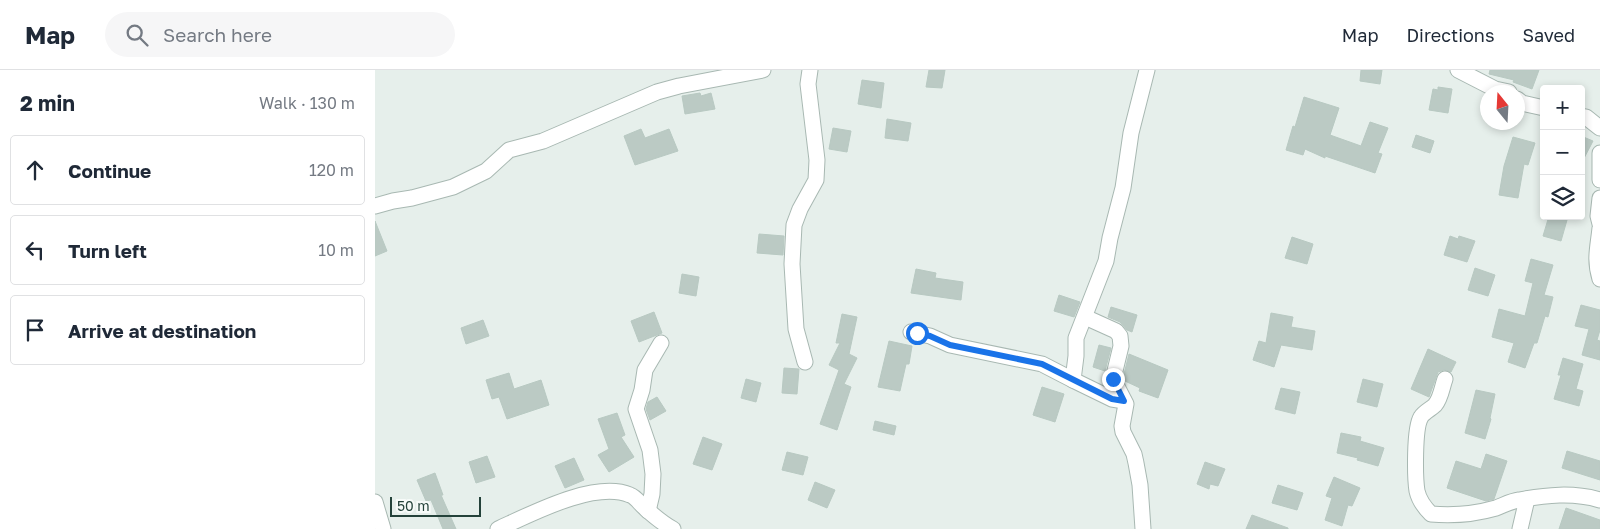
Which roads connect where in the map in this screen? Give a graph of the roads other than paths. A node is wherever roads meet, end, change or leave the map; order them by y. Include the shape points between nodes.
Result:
1 (763, 70) edge
2 (810, 70) edge
3 (1147, 70) edge
4 (1458, 70) edge
5 (707, 75) edge
6 (1487, 85) edge
7 (1525, 104) edge
8 (1540, 107) edge
9 (1585, 117) edge
10 (1600, 128) edge
11 (1600, 154) edge
12 (1600, 180) edge
13 (1600, 198) edge
14 (375, 206) edge
15 (1600, 224) edge
16 (1600, 228) edge
17 (1600, 279) edge
18 (1085, 317) junction
19 (911, 332) dead end
20 (661, 343) dead end
21 (805, 362) dead end
22 (1445, 379) dead end
23 (1073, 380) junction
24 (1124, 401) junction
25 (1527, 499) junction
26 (1600, 500) edge
27 (375, 502) edge
28 (648, 511) junction
29 (670, 528) edge
30 (383, 529) edge
31 (498, 529) edge
32 (1143, 529) edge
33 (1520, 529) edge

1 - 5 street
2 - 21 street via 808,84 817,180 794,225 793,264 796,330
3 - 18 street via 1106,261
4 - 6 street
5 - 14 street via 657,92 543,141 509,150 486,171 453,187
7 - 8 street
9 - 10 street
11 - 12 street
13 - 15 street
16 - 17 street via 1595,251
18 - 23 street via 1076,338
18 - 24 street via 1120,336 1121,346 1113,379
19 - 23 street via 950,345 1042,364
20 - 28 street via 645,370 636,409 651,450 653,474
22 - 25 street via 1439,399 1421,417 1418,425 1415,462 1417,492 1423,505 1431,514 1446,516 1497,508
23 - 24 street via 1112,399
24 - 32 street via 1122,426 1136,463
25 - 26 street via 1550,495
25 - 33 street
27 - 30 street
28 - 29 street
28 - 31 street via 631,495 606,490 534,511

